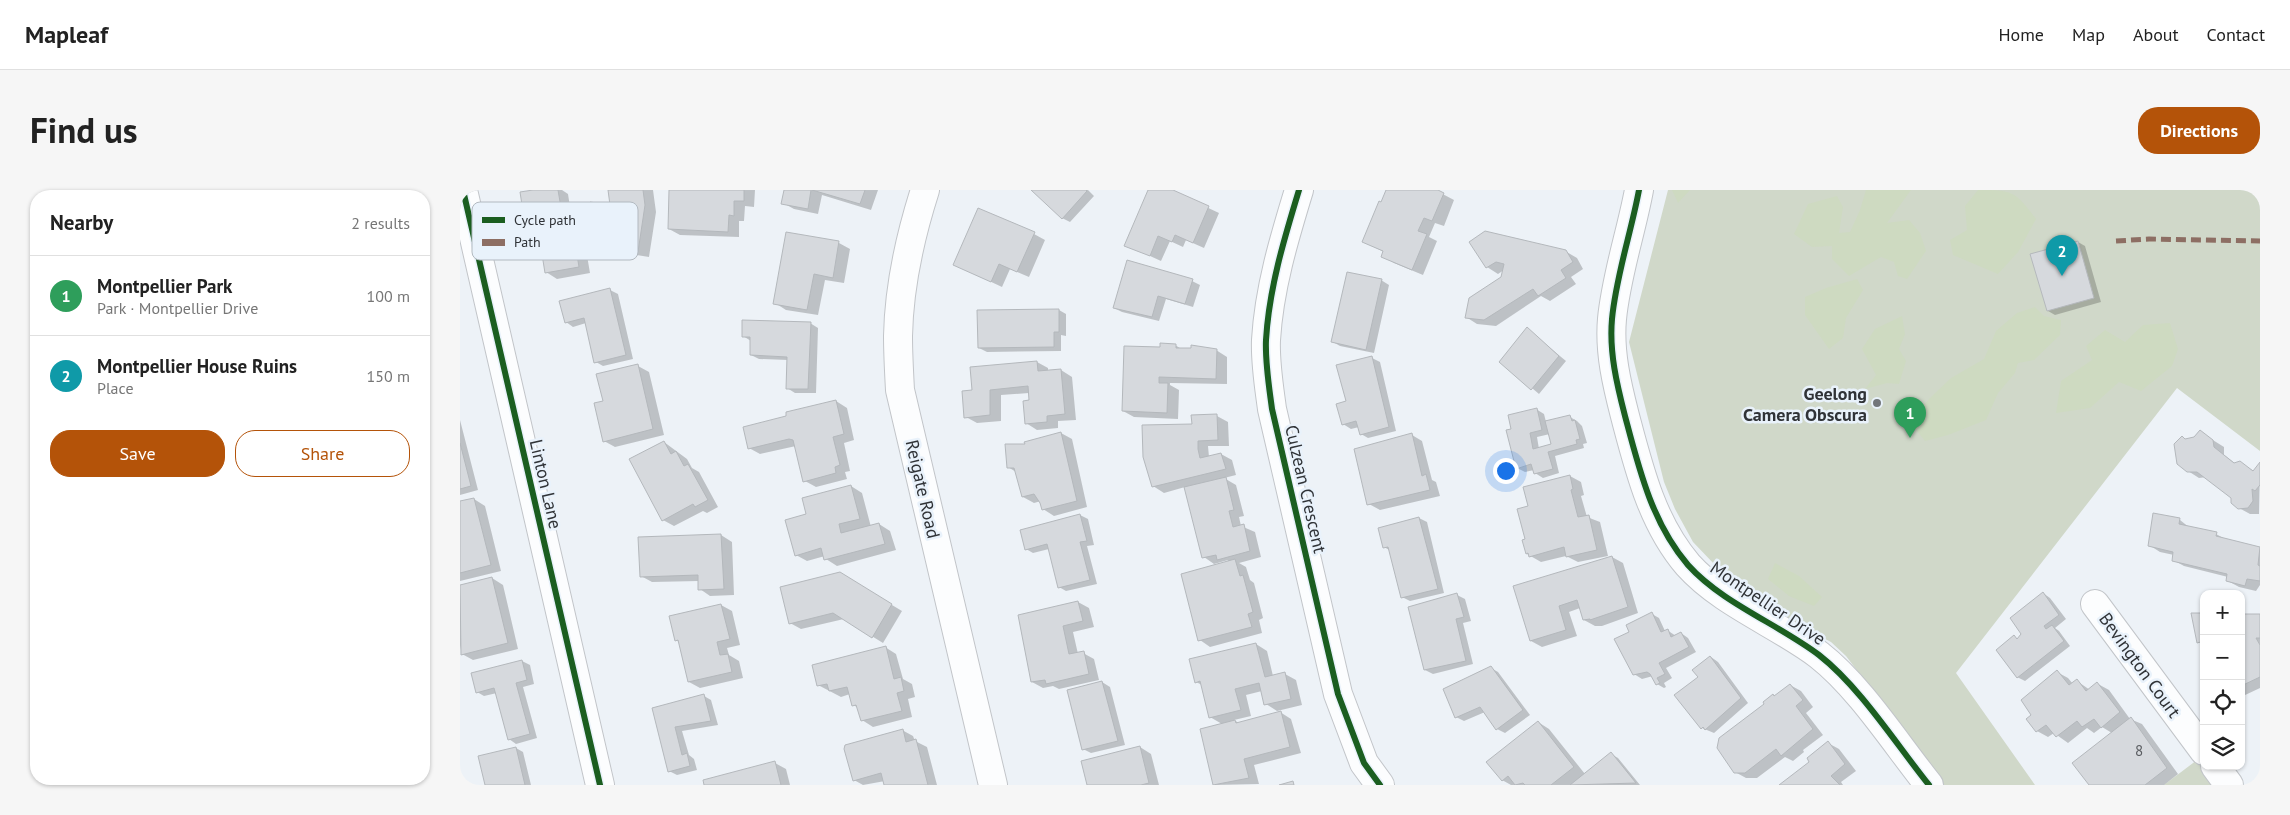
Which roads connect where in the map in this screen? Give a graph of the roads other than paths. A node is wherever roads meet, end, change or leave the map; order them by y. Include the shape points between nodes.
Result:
1 (463, 190) edge
2 (926, 190) edge
3 (1299, 190) edge
4 (1639, 190) edge
5 (1652, 190) edge
6 (472, 229) edge
7 (1630, 235) junction
8 (479, 260) edge
9 (2095, 604) dead end
10 (2200, 742) edge
11 (2218, 770) edge
12 (600, 785) edge
13 (993, 785) edge
14 (1380, 785) edge
15 (1928, 785) edge
16 (2229, 785) edge

1 - 6 street, Linton Lane
2 - 13 street, Reigate Road via 915,222 904,278 898,336 900,390
3 - 14 street, Culzean Crescent via 1268,312 1266,342 1271,400 1338,694 1364,763
4 - 7 street, Montpellier Drive
5 - 7 street, Montpellier Drive
7 - 15 street, Montpellier Drive via 1611,321 1613,364 1648,497 1666,534 1689,565 1718,591 1796,639 1843,677
8 - 12 street, Linton Lane
9 - 10 street, Bevington Court
11 - 16 street

